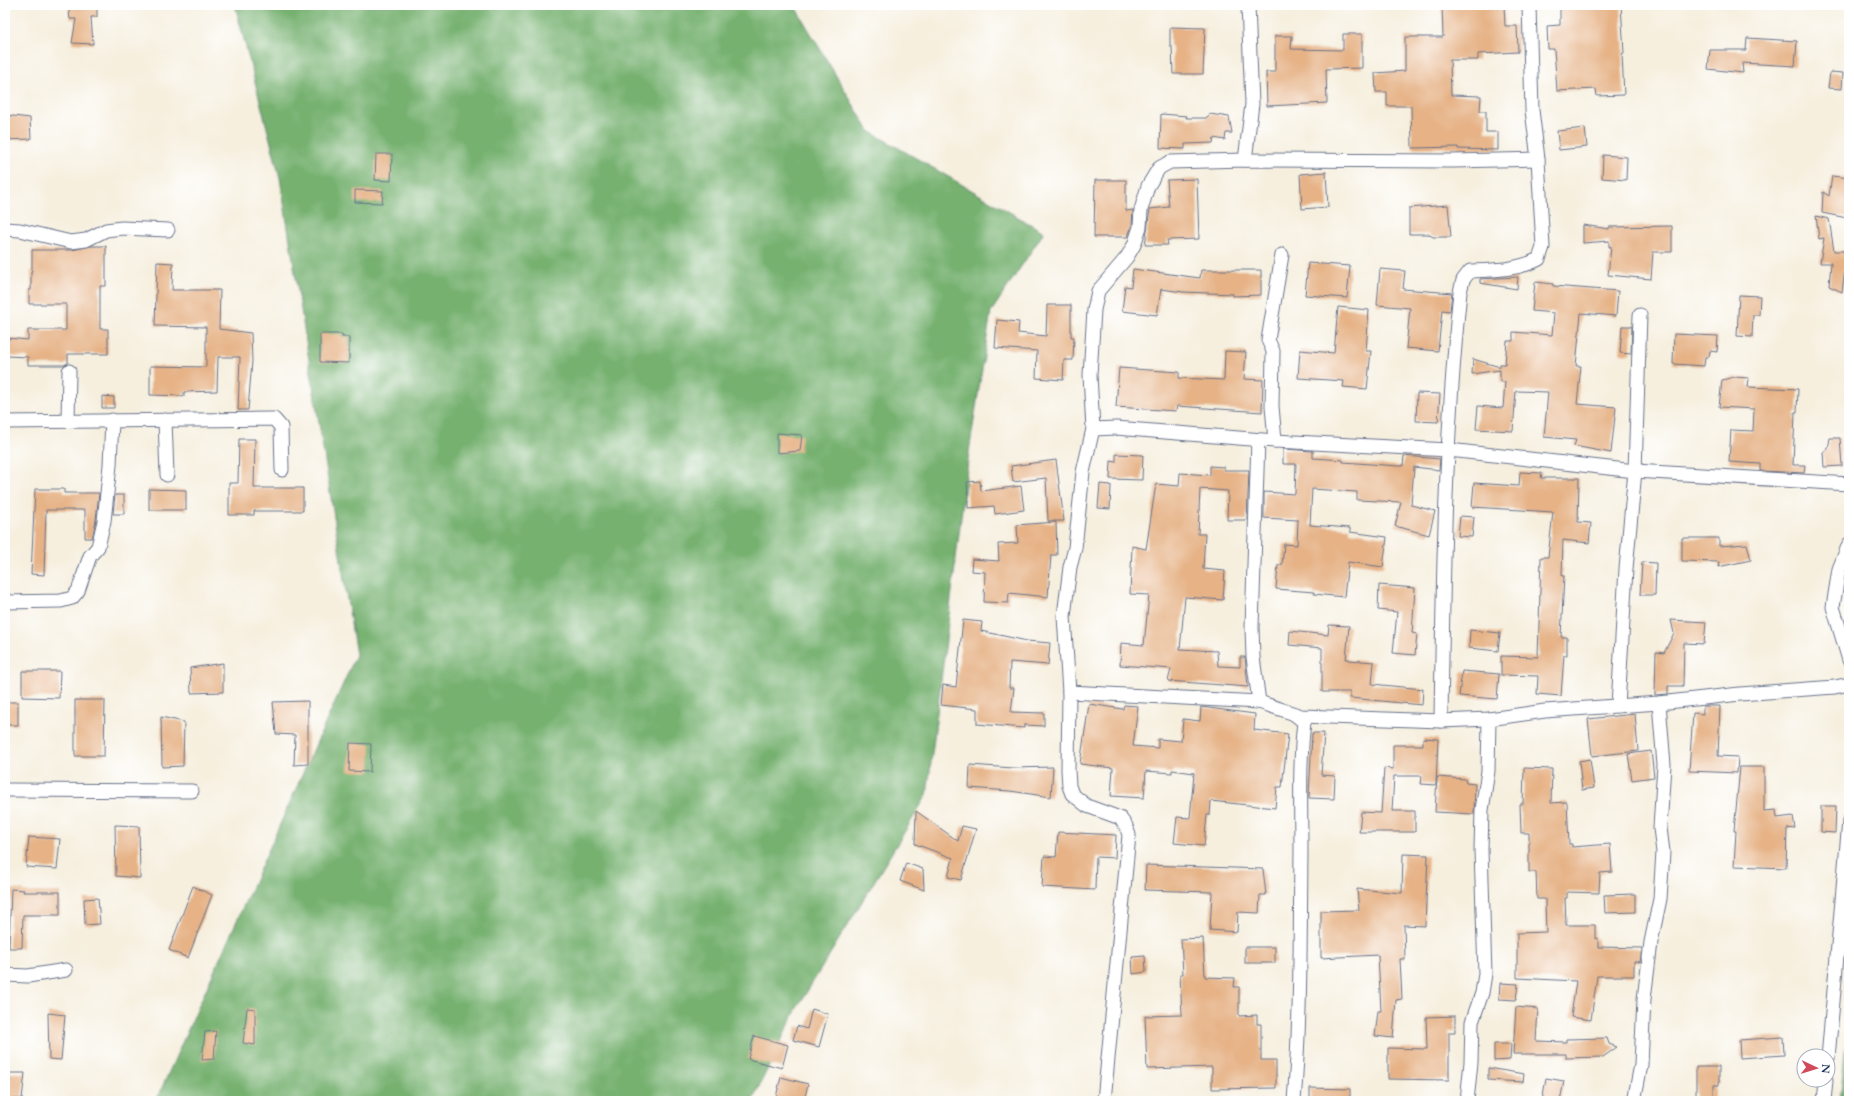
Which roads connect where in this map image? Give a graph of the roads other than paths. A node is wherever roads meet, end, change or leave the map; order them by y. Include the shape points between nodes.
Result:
1 (1248, 5) edge
2 (1528, 5) edge
3 (1538, 158) junction
4 (1245, 160) junction
5 (5, 229) edge
6 (168, 230) dead end
7 (1282, 255) dead end
8 (1640, 315) dead end
9 (69, 370) dead end
10 (112, 420) junction
11 (165, 420) junction
12 (68, 421) junction
13 (5, 422) edge
14 (1093, 429) junction
15 (1258, 440) junction
16 (1275, 441) junction
17 (1449, 450) junction
18 (282, 470) dead end
19 (1635, 471) junction
20 (167, 475) dead end
21 (1849, 484) edge
22 (1849, 544) edge
23 (5, 602) edge
24 (1849, 660) edge
25 (1849, 684) edge
26 (1069, 692) junction
27 (1259, 702) junction
28 (1659, 703) junction
29 (1618, 706) junction
30 (1294, 714) junction
31 (1488, 719) junction
32 (1440, 721) junction
33 (5, 790) edge
34 (192, 791) dead end
35 (1849, 821) edge
36 (66, 970) dead end
37 (5, 975) edge
38 (1829, 1048) edge
39 (1825, 1088) edge
40 (1104, 1101) edge
41 (1294, 1101) edge
42 (1467, 1101) edge
43 (1634, 1101) edge
44 (1824, 1101) edge

1 - 4 street via 1252,104
2 - 3 street via 1532,110
3 - 4 street via 1438,161
3 - 17 street via 1542,247 1538,259 1527,265 1512,268 1470,271 1463,280 1456,330
4 - 14 street via 1170,162 1159,168 1148,186 1134,245 1098,291 1091,335
5 - 6 street via 71,242 86,240 106,230 122,228
7 - 16 street via 1268,340 1273,351 1272,406
8 - 19 street
9 - 12 street
10 - 11 street
10 - 12 street
10 - 23 street via 104,521 98,547 90,556 78,591 72,598 61,601
11 - 18 street via 274,418 281,427
11 - 20 street
12 - 13 street
14 - 15 street via 1116,428
14 - 26 street via 1083,472 1075,548 1064,616
15 - 16 street
15 - 27 street via 1252,634
16 - 17 street
17 - 19 street
17 - 32 street
19 - 21 street
19 - 29 street
22 - 24 street via 1840,569 1833,607
25 - 28 street
26 - 27 street
26 - 40 street via 1068,770 1072,794 1087,806 1120,818 1129,835
27 - 30 street
28 - 29 street
28 - 43 street via 1664,764 1660,828 1663,852 1660,899 1651,942 1644,999 1641,1065
29 - 31 street via 1544,711
30 - 32 street via 1352,719
30 - 41 street via 1304,722 1300,758 1300,959 1298,1056
31 - 32 street
31 - 42 street via 1488,771 1482,810 1481,850 1485,974 1482,993 1472,1022
33 - 34 street
35 - 38 street
36 - 37 street via 28,976
39 - 44 street

